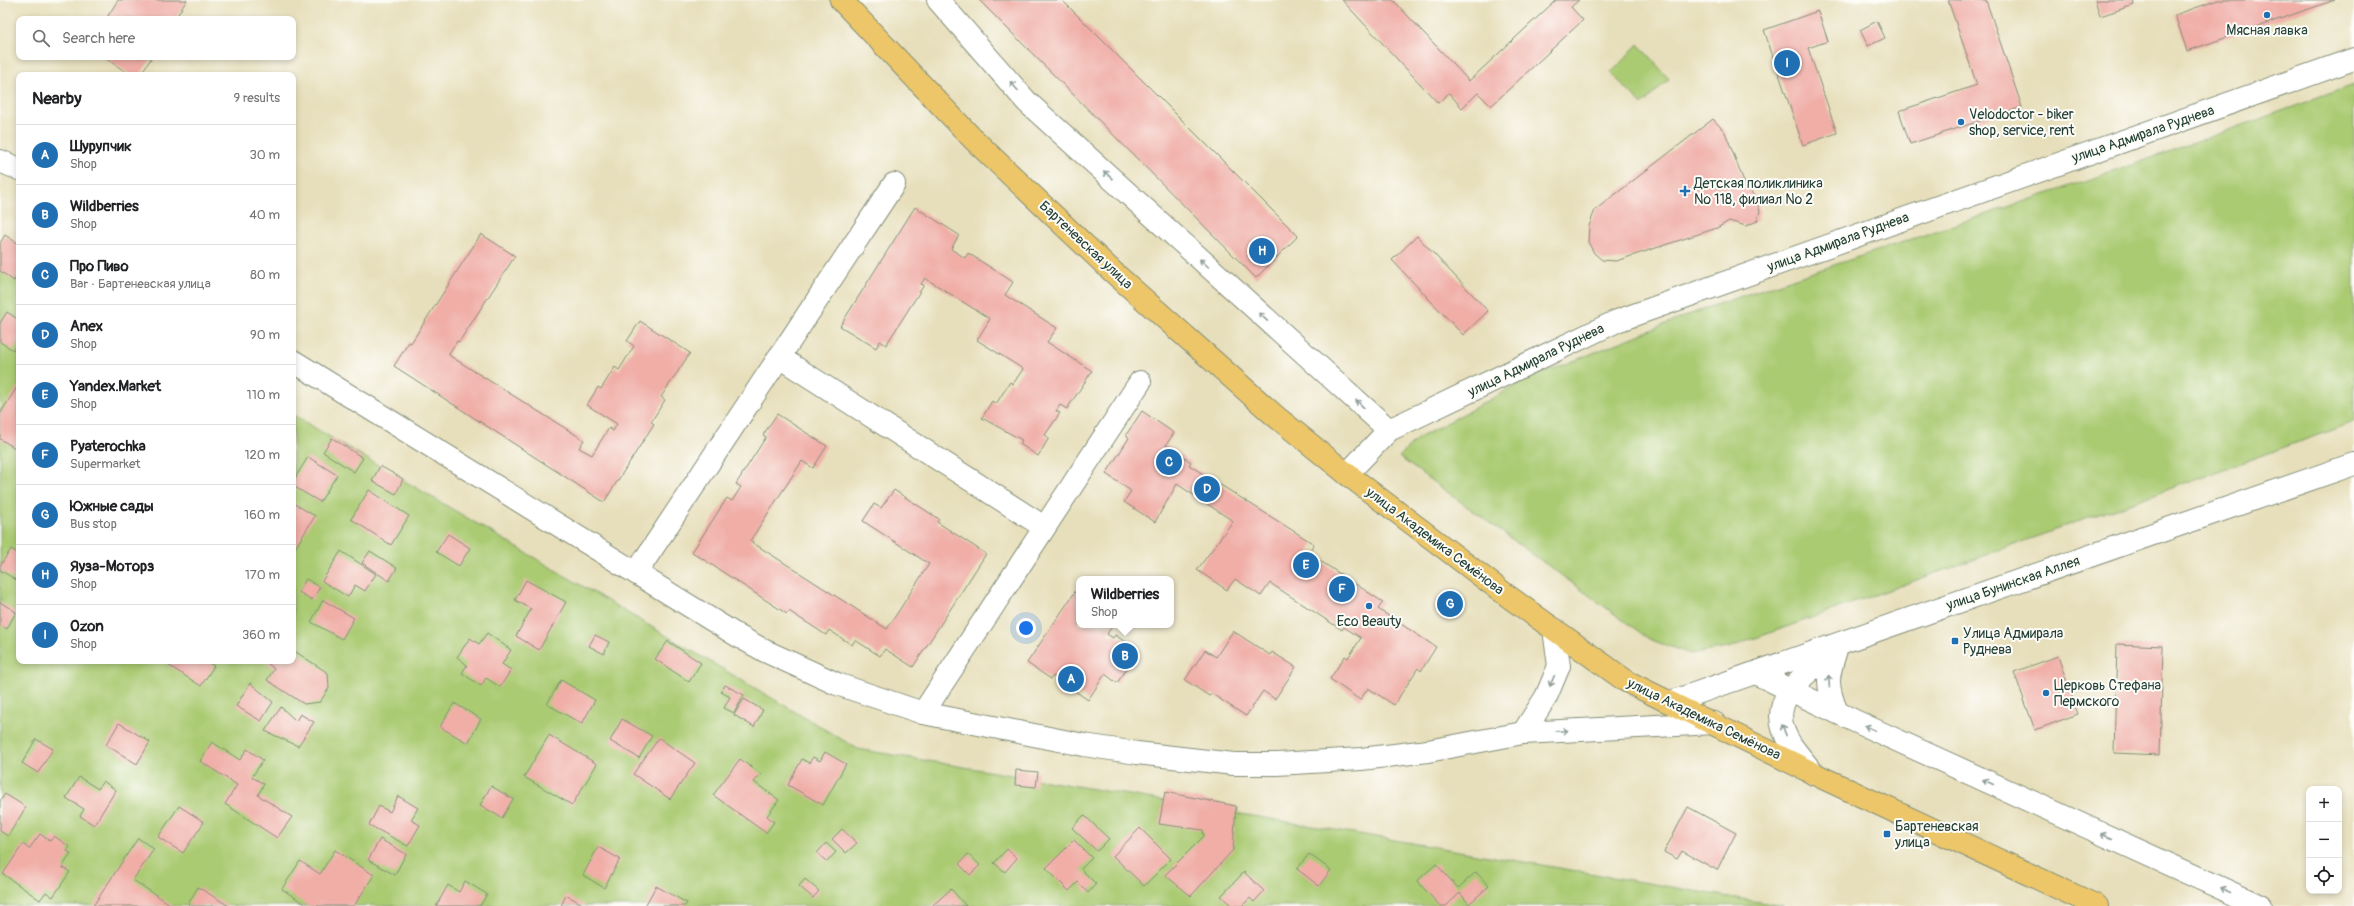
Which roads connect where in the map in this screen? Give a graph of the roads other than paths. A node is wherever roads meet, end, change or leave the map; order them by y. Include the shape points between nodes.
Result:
1 (841, 0) edge
2 (938, 0) edge
3 (2354, 59) edge
4 (0, 161) edge
5 (16, 168) edge
6 (894, 184) dead end
7 (779, 357) junction
8 (296, 363) edge
9 (1140, 382) dead end
10 (1389, 430) junction
11 (2354, 464) edge
12 (1347, 474) junction
13 (1044, 527) junction
14 (636, 573) junction
15 (1554, 629) junction
16 (1842, 645) junction
17 (1755, 673) junction
18 (1791, 690) junction
19 (1671, 702) junction
20 (1836, 712) junction
21 (923, 713) junction
22 (1714, 723) junction
23 (1523, 733) junction
24 (1814, 774) junction
25 (2098, 906) edge
26 (2260, 906) edge

1 - 12 main road, Бартеневская улица via 973,139 1113,272 1274,415
10 -> 2 street via 1027,102
3 - 10 street, улица Адмирала Руднева via 1617,321
4 - 5 street
6 - 7 street
7 - 13 street
7 - 14 street
8 - 14 street
9 - 13 street
10 - 12 street, улица Адмирала Руднева
11 - 16 street, улица Бунинская Аллея
12 - 15 main road, улица Академика Семёнова
13 - 21 street
14 - 21 street via 765,651 837,684
15 - 19 main road, улица Академика Семёнова via 1626,681
15 -> 23 street via 1559,666 1546,697
16 - 17 street, улица Бунинская Аллея
16 - 18 street via 1807,672
20 -> 16 street via 1829,692 1828,675
17 - 18 street
17 - 19 street, улица Бунинская Аллея
18 - 20 street
24 -> 18 street via 1783,730 1780,714 1785,697
19 - 22 main road, улица Академика Семёнова
26 -> 20 street
21 - 23 street via 1084,745 1234,764 1361,759 1428,751
23 -> 22 street
22 - 24 main road, улица Академика Семёнова
24 - 25 main road, улица Академика Семёнова

